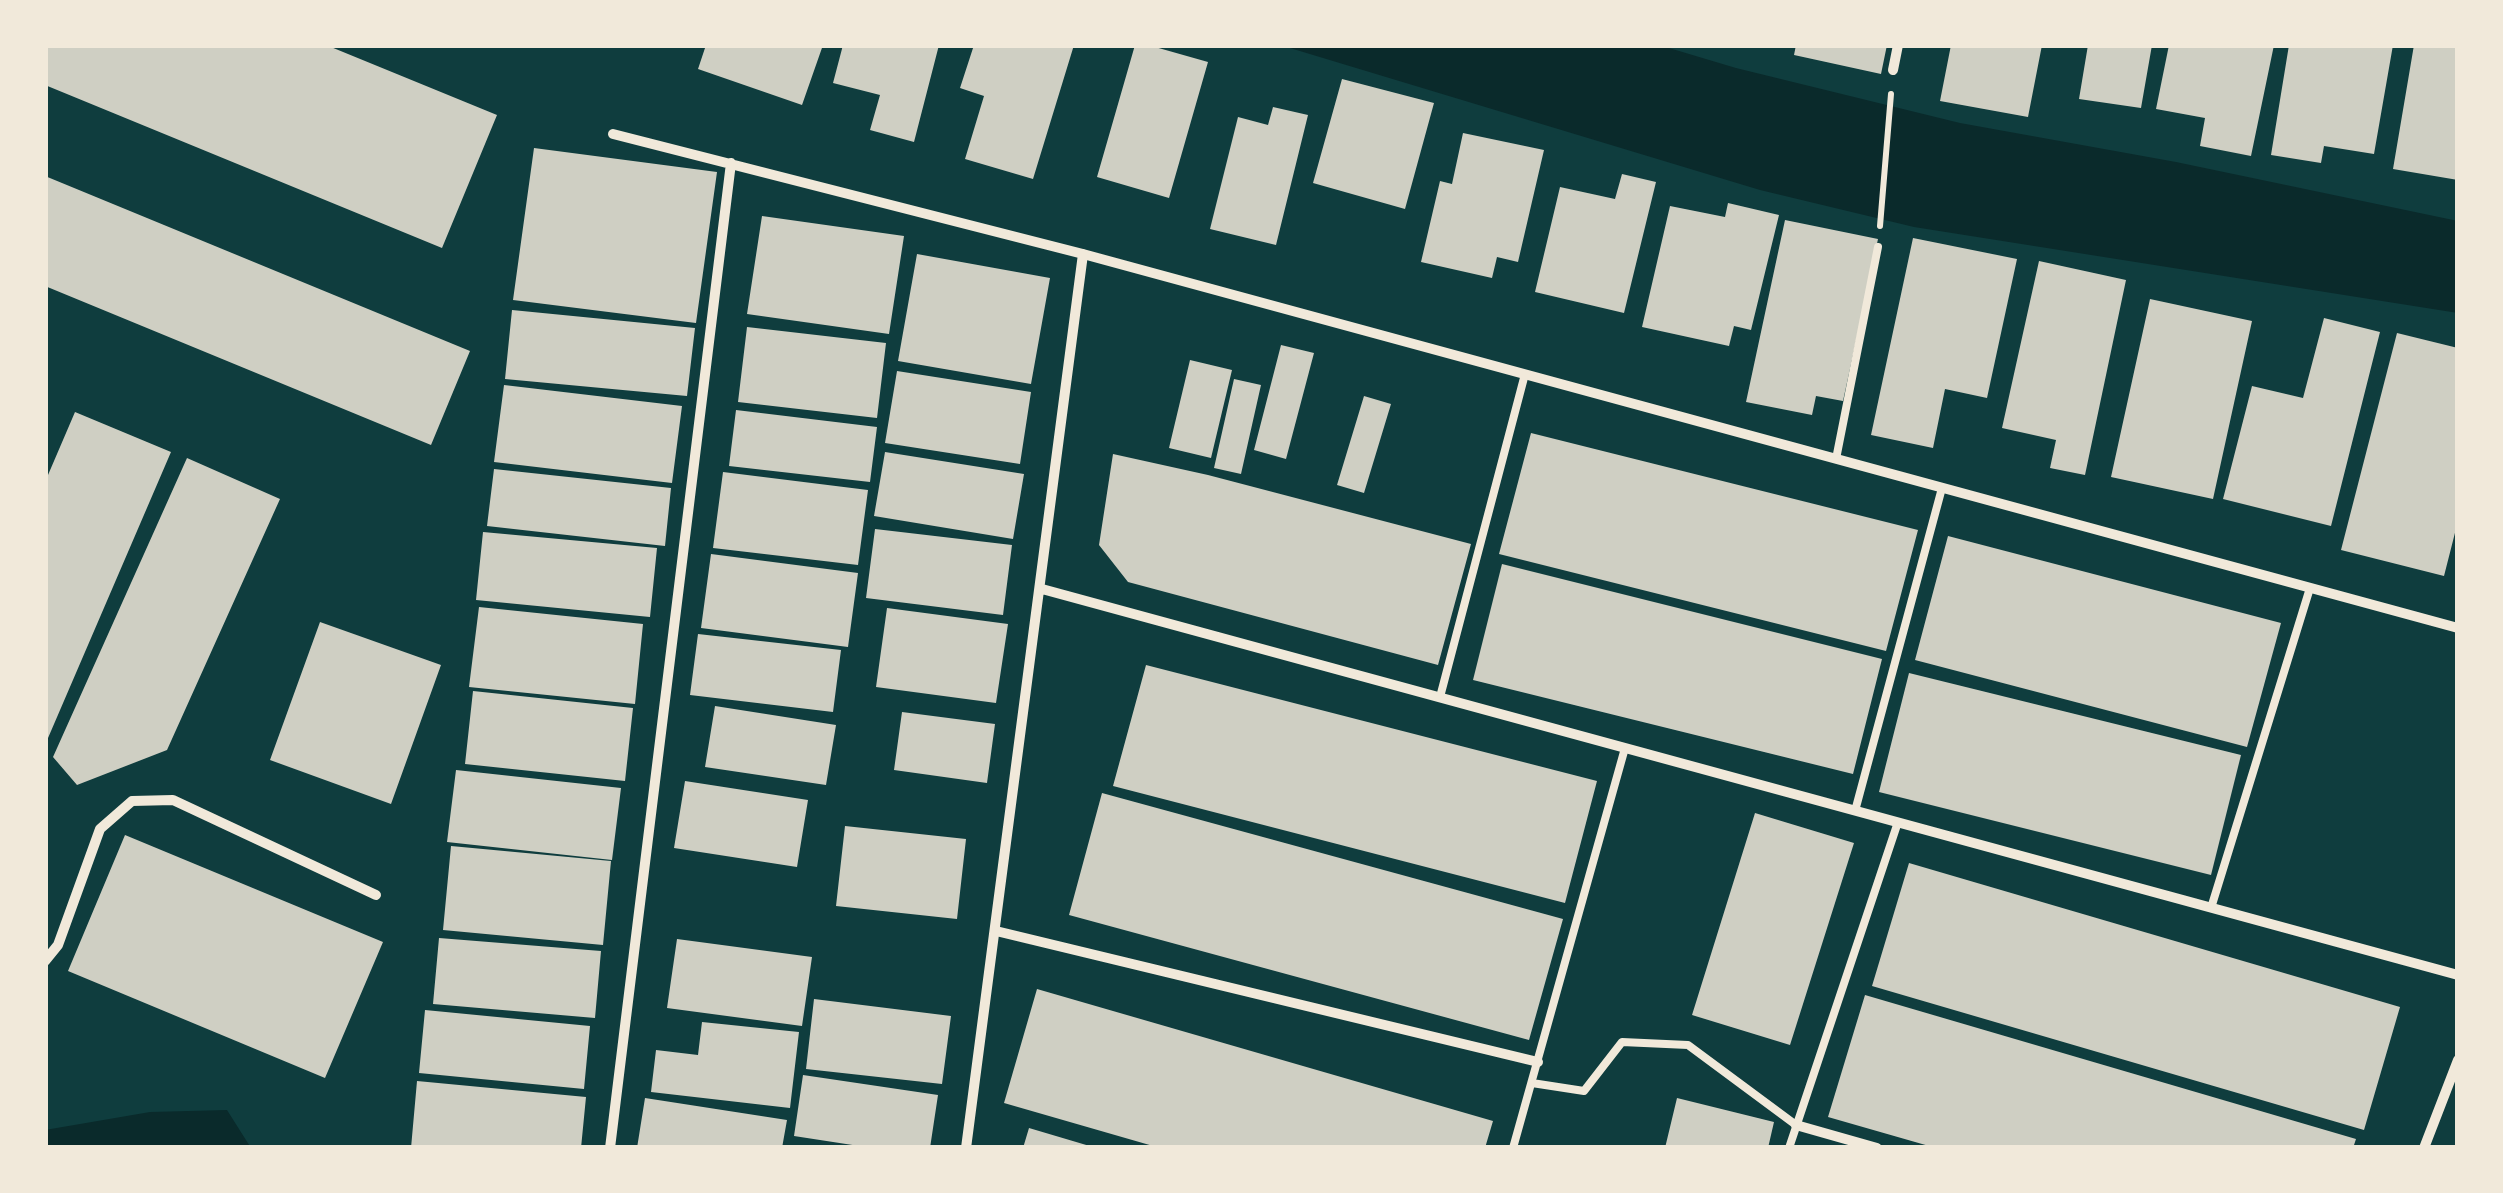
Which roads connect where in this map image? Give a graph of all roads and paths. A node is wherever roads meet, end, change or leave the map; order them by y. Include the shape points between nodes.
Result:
1 (1898, 45) edge
2 (1893, 70) joint
3 (613, 134) dead end
4 (731, 163) junction
5 (1878, 247) joint
6 (1083, 254) junction
7 (1524, 374) junction
8 (1836, 458) junction
9 (1942, 488) junction
10 (2310, 588) junction
11 (1042, 590) junction
12 (2458, 628) edge
13 (1440, 697) junction
14 (1625, 748) junction
15 (1855, 811) junction
16 (1898, 822) junction
17 (376, 895) dead end
18 (2211, 908) junction
19 (996, 930) junction
20 (45, 961) edge
21 (2458, 975) edge
22 (2458, 1060) edge
23 (1538, 1062) junction
24 (1532, 1083) junction
25 (1796, 1124) junction
26 (610, 1148) edge
27 (966, 1148) edge
28 (1513, 1148) edge
29 (1790, 1148) edge
30 (1877, 1148) edge
31 (2424, 1148) edge

1 - 2 street
2 - 5 path
3 - 4 street
4 - 6 street
4 - 26 street
5 - 8 lane
6 - 7 street
6 - 11 street
7 - 8 street
7 - 13 lane
8 - 9 street
9 - 10 street
9 - 15 lane
10 - 12 street
10 - 18 lane
11 - 13 street
11 - 19 street
13 - 14 street
14 - 15 street
14 - 23 lane
15 - 16 street
16 - 18 street
16 - 25 lane
17 - 20 street via 172,800 132,801 100,829 58,946
18 - 21 street
19 - 23 street
19 - 27 street
22 - 31 street
23 - 24 lane
24 - 25 lane via 1584,1091 1622,1042 1688,1045
24 - 28 lane
25 - 29 lane
25 - 30 street

